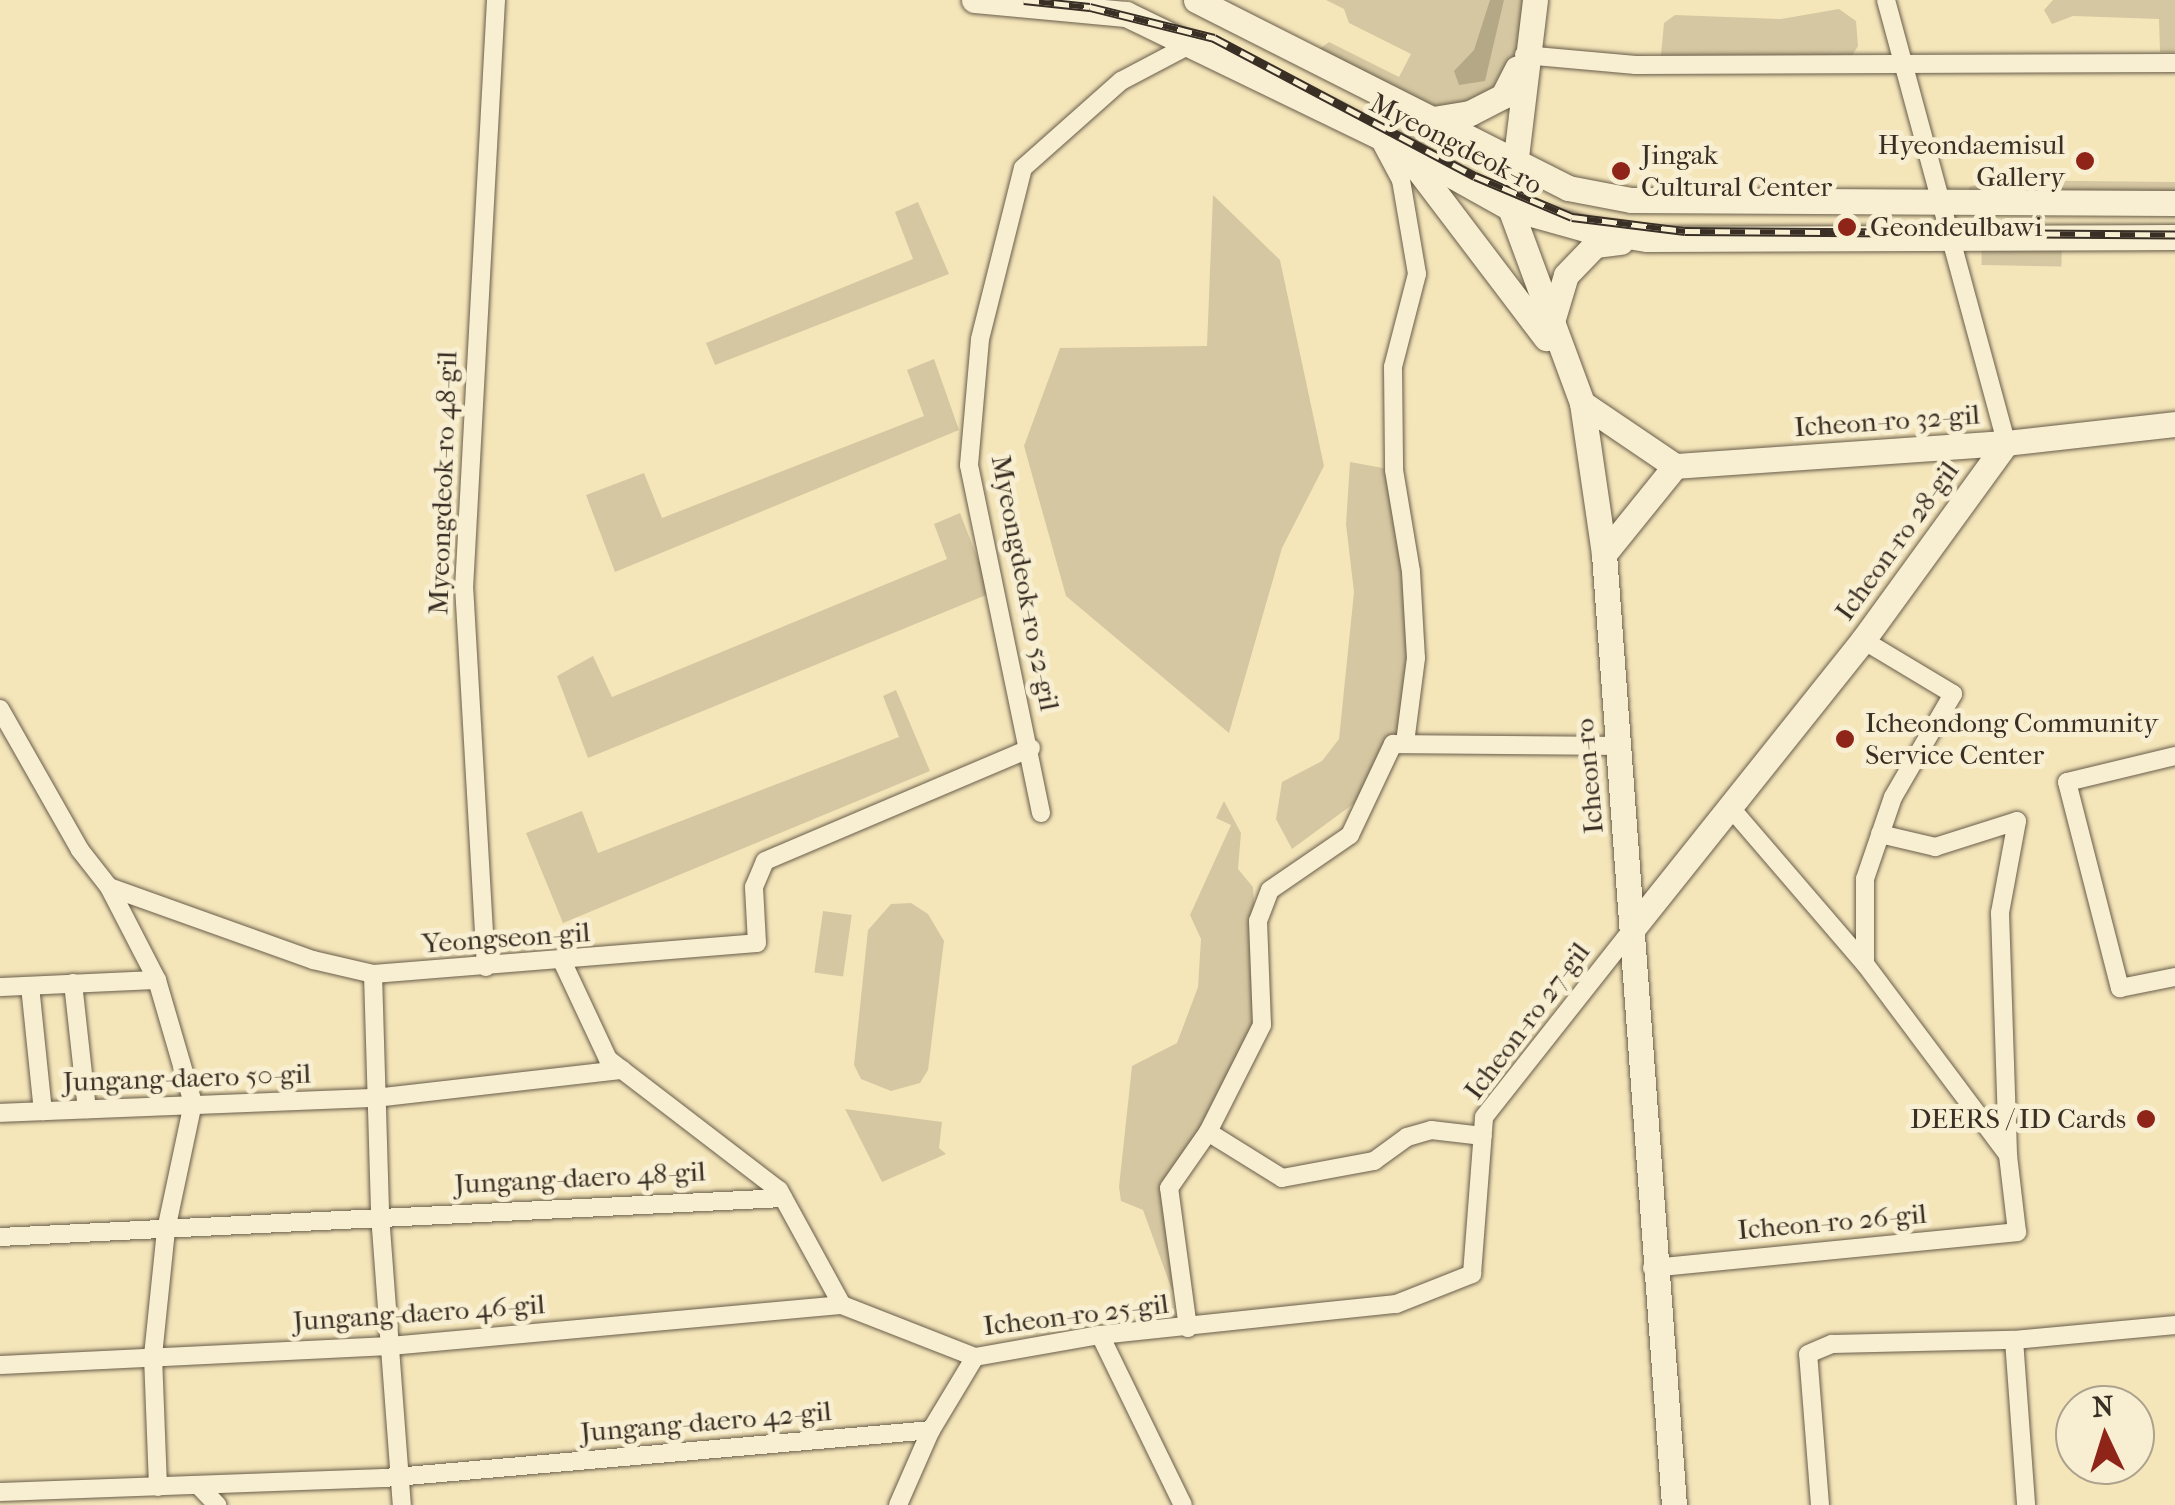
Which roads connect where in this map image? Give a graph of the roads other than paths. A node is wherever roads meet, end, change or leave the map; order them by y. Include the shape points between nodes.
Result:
1 (496, 0) edge
2 (974, 0) edge
3 (1535, 0) edge
4 (1886, 0) edge
5 (1202, 1) edge
6 (1193, 42) junction
7 (1524, 55) junction
8 (2175, 62) edge
9 (1906, 68) junction
10 (1433, 119) junction
11 (1389, 142) junction
12 (1514, 164) junction
13 (1939, 204) junction
14 (2175, 204) edge
15 (1510, 208) junction
16 (1947, 233) junction
17 (2175, 237) edge
18 (1646, 239) junction
19 (1551, 324) junction
20 (1568, 366) junction
21 (1582, 403) junction
22 (2175, 424) edge
23 (2006, 442) junction
24 (1675, 466) junction
25 (1604, 554) junction
26 (1863, 640) junction
27 (0, 709) edge
28 (20, 736) junction
29 (0, 738) edge
30 (1406, 743) junction
31 (1615, 746) junction
32 (1030, 748) junction
33 (2175, 756) edge
34 (1729, 806) junction
35 (1041, 812) dead end
36 (1880, 834) junction
37 (108, 887) junction
38 (1634, 928) junction
39 (564, 963) junction
40 (1865, 964) junction
41 (486, 967) junction
42 (373, 974) junction
43 (2175, 977) edge
44 (157, 980) junction
45 (73, 983) junction
46 (30, 986) junction
47 (0, 987) edge
48 (622, 1070) junction
49 (375, 1098) junction
50 (193, 1103) junction
51 (87, 1108) junction
52 (43, 1111) junction
53 (0, 1113) edge
54 (1208, 1132) junction
55 (1483, 1136) junction
56 (2008, 1155) junction
57 (783, 1198) junction
58 (380, 1215) junction
59 (166, 1230) junction
60 (0, 1237) edge
61 (1652, 1268) junction
62 (1472, 1274) joint
63 (842, 1305) junction
64 (2175, 1325) edge
65 (1188, 1328) junction
66 (1100, 1336) junction
67 (2014, 1340) junction
68 (392, 1346) junction
69 (153, 1356) junction
70 (975, 1357) junction
71 (0, 1365) edge
72 (931, 1430) junction
73 (400, 1476) junction
74 (198, 1485) junction
75 (0, 1492) edge
76 (168, 1493) edge
77 (44, 1497) edge
78 (217, 1505) edge
79 (402, 1505) edge
80 (898, 1505) edge
81 (1183, 1505) edge
82 (1674, 1505) edge
83 (1820, 1505) edge
84 (2026, 1505) edge

1 - 41 street, Myeongdeok-ro 48-gil via 464,589
2 - 6 main road, Myeongdeok-ro via 1126,14
3 - 7 main road, Icheon-ro
4 - 9 street, Icheon-ro 32-gil
5 - 6 main road
5 - 10 main road, Myeongdeok-ro
6 - 11 main road, Myeongdeok-ro
6 - 32 street, Myeongdeok-ro 52-gil via 1121,82 1023,168 980,339 969,465
7 - 9 street via 1636,65
7 - 10 main road via 1503,96 1470,113
7 - 12 main road, Icheon-ro
8 - 9 street
9 - 13 street, Icheon-ro 32-gil
10 - 12 main road, Myeongdeok-ro
11 - 15 main road, Myeongdeok-ro
11 - 20 main road
11 - 30 street via 1417,274 1393,367 1394,470 1411,572 1416,658
12 - 13 main road, Myeongdeok-ro via 1568,188 1631,200
12 - 15 main road, Icheon-ro
13 - 14 main road, Myeongdeok-ro
13 - 16 street, Icheon-ro 32-gil
15 - 18 main road, Myeongdeok-ro via 1543,221
15 - 19 main road, Icheon-ro
16 - 17 main road, Myeongdeok-ro
16 - 18 main road, Myeongdeok-ro
16 - 23 street, Icheon-ro 32-gil
18 - 19 main road via 1595,244 1566,275
19 - 20 main road, Icheon-ro
20 - 21 main road, Icheon-ro
21 - 24 main road
21 - 25 main road, Icheon-ro
22 - 23 main road
23 - 24 main road, Icheon-ro 32-gil
23 - 26 main road, Icheon-ro 28-gil
24 - 25 main road
25 - 31 main road, Icheon-ro
26 - 34 main road, Icheon-ro 28-gil
26 - 36 street via 1953,694 1893,797
27 - 28 street
28 - 29 street
28 - 37 street via 80,850
30 - 31 street
30 - 54 street via 1393,744 1350,836 1270,890 1258,921 1262,1025
31 - 38 main road, Icheon-ro
32 - 35 street, Myeongdeok-ro 52-gil
32 - 39 street, Yeongseon-gil via 765,861 754,887 756,943
33 - 43 street via 2067,782 2120,988
34 - 38 main road, Icheon-ro 28-gil
34 - 40 street
36 - 40 street via 1865,879
36 - 56 street via 1935,846 2017,822 2000,913
37 - 42 street, Yeongseon-gil via 313,960
37 - 44 street
38 - 55 street, Icheon-ro 27-gil via 1484,1117
38 - 61 main road, Icheon-ro
39 - 41 street, Yeongseon-gil
39 - 48 street via 608,1059
40 - 56 street
41 - 42 street, Yeongseon-gil
42 - 49 street
44 - 45 street
44 - 50 street
45 - 46 street
45 - 51 street
46 - 47 street
46 - 52 street
48 - 49 street, Jungang-daero 50-gil
48 - 57 street
49 - 50 street, Jungang-daero 50-gil
49 - 58 street
50 - 51 street, Jungang-daero 50-gil
50 - 59 street
51 - 52 street, Jungang-daero 50-gil
52 - 53 street, Jungang-daero 50-gil
54 - 55 street via 1282,1178 1374,1161 1430,1130
54 - 65 street via 1170,1188
55 - 62 street, Icheon-ro 27-gil
56 - 61 street, Icheon-ro 26-gil via 2017,1232
57 - 58 street, Jungang-daero 48-gil
57 - 63 street
58 - 59 street, Jungang-daero 48-gil
58 - 68 street
59 - 60 street, Jungang-daero 48-gil
59 - 69 street
61 - 82 main road, Icheon-ro
62 - 65 street, Icheon-ro 25-gil via 1396,1304
63 - 68 street, Jungang-daero 46-gil
63 - 70 street, Icheon-ro 25-gil
64 - 67 street
65 - 66 street, Icheon-ro 25-gil
66 - 70 street, Icheon-ro 25-gil
66 - 81 street
67 - 83 street via 1832,1344 1808,1354
67 - 84 street
68 - 69 street, Jungang-daero 46-gil
68 - 73 street
69 - 71 street, Jungang-daero 46-gil
69 - 76 street
70 - 72 street
72 - 73 street, Jungang-daero 42-gil
72 - 80 street
73 - 74 street, Jungang-daero 42-gil
73 - 79 street
74 - 76 street, Jungang-daero 42-gil
74 - 78 street
75 - 77 street, Jungang-daero 42-gil
76 - 77 street, Jungang-daero 42-gil

